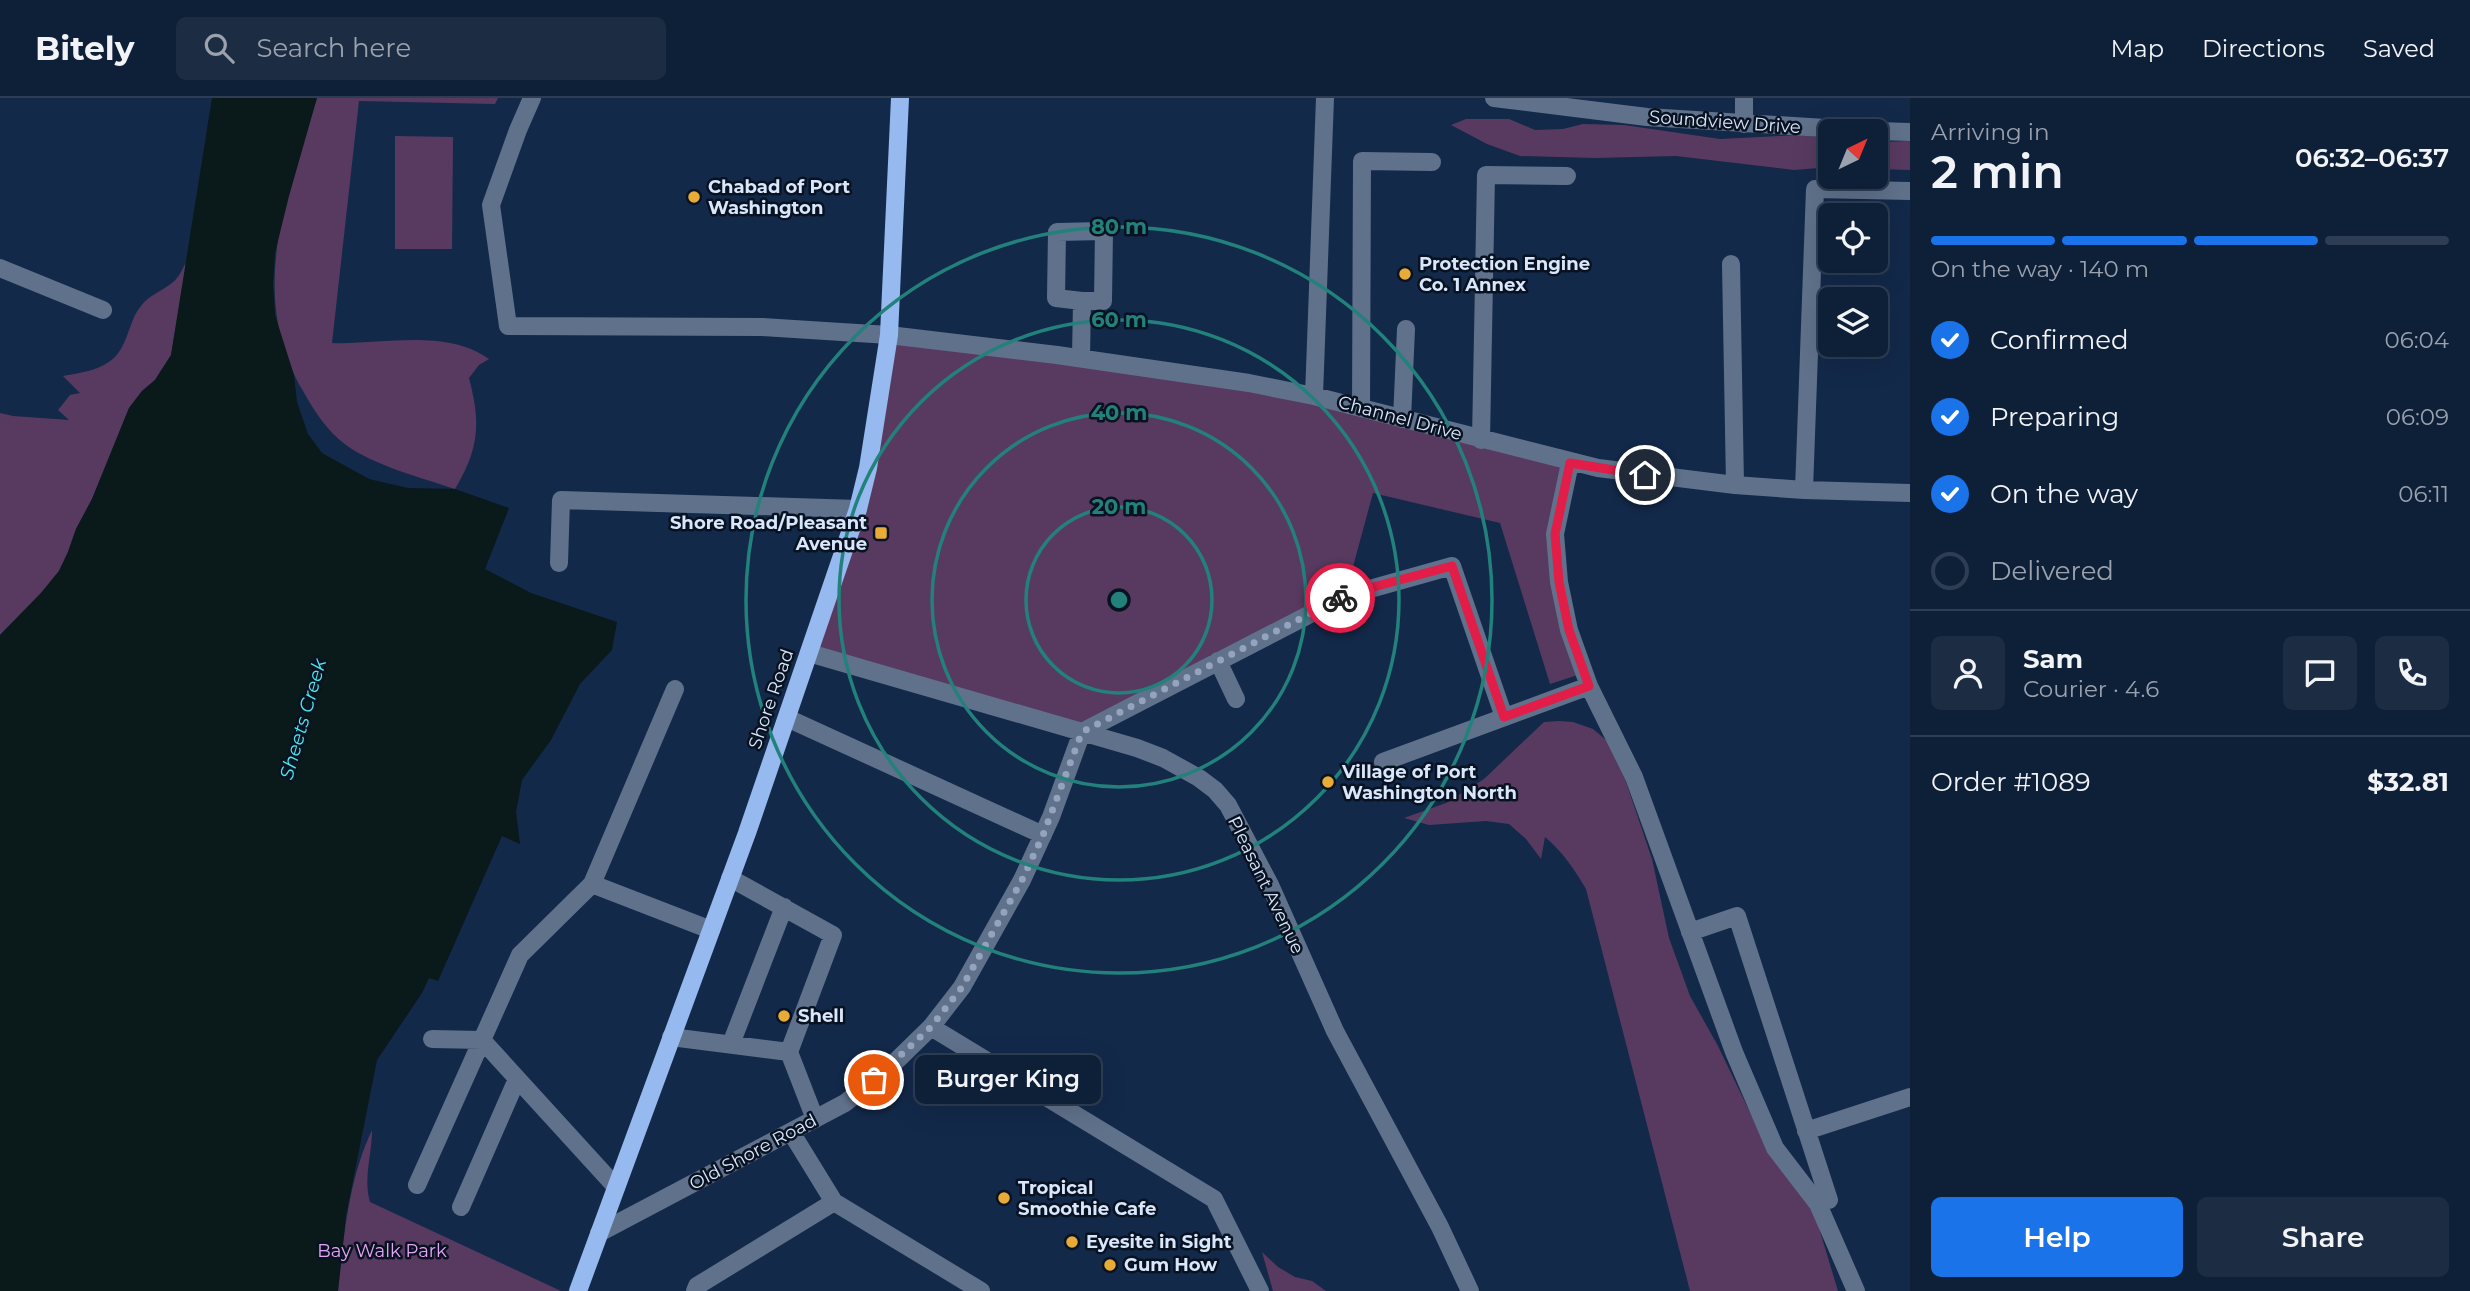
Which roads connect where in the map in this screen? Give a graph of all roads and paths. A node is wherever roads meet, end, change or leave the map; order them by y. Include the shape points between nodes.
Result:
1 (532, 98) edge
2 (900, 98) edge
3 (1325, 98) edge
4 (1494, 98) edge
5 (1744, 98) edge
6 (1744, 124) junction
7 (1818, 128) edge
8 (1888, 131) edge
9 (1910, 132) edge
10 (1432, 162) dead end
11 (1567, 176) dead end
12 (1910, 191) edge
13 (1731, 264) dead end
14 (0, 268) edge
15 (1082, 301) junction
16 (103, 310) dead end
17 (1406, 329) dead end
18 (889, 335) junction
19 (1081, 358) junction
20 (1314, 396) junction
21 (1361, 408) junction
22 (1402, 419) junction
23 (1481, 439) junction
24 (1570, 463) junction
25 (1735, 485) junction
26 (1804, 490) junction
27 (1910, 493) edge
28 (858, 509) junction
29 (559, 563) dead end
30 (809, 653) junction
31 (1218, 661) junction
32 (1589, 686) junction
33 (676, 689) dead end
34 (1237, 699) dead end
35 (1504, 717) junction
36 (787, 718) junction
37 (1082, 732) junction
38 (1383, 762) dead end
39 (1043, 835) junction
40 (730, 878) junction
41 (592, 884) junction
42 (784, 907) junction
43 (711, 930) junction
44 (1690, 932) junction
45 (931, 1027) junction
46 (671, 1037) junction
47 (432, 1039) dead end
48 (482, 1040) junction
49 (731, 1044) junction
50 (789, 1052) junction
51 (517, 1079) junction
52 (1910, 1097) edge
53 (815, 1119) junction
54 (1807, 1131) junction
55 (791, 1132) junction
56 (417, 1185) dead end
57 (616, 1187) junction
58 (1829, 1200) dead end
59 (834, 1202) junction
60 (461, 1207) dead end
61 (599, 1233) junction
62 (578, 1291) edge
63 (695, 1291) edge
64 (981, 1291) edge
65 (1260, 1291) edge
66 (1469, 1291) edge
67 (1856, 1291) edge

1 - 18 street, Channel Drive via 491,205 508,326 762,327
2 - 18 main road, Shore Road
3 - 20 street
4 - 6 street, Soundview Drive via 1633,116
5 - 6 street
6 - 7 street, Soundview Drive
8 - 9 street, Soundview Drive
10 - 21 street via 1362,161
11 - 23 street via 1486,174
12 - 26 street via 1815,189
13 - 25 street
14 - 16 street
15 - 15 street via 1056,298 1057,232 1104,231 1103,300
15 - 19 street
17 - 22 street
18 - 19 street, Channel Drive
18 - 28 main road, Shore Road
19 - 20 street, Channel Drive
20 - 21 street, Channel Drive
21 - 22 street, Channel Drive
22 - 23 street, Channel Drive
23 - 24 street, Channel Drive
24 - 25 street, Channel Drive
24 - 32 street via 1555,534 1559,582 1569,630
25 - 26 street, Channel Drive
26 - 27 street, Channel Drive
28 - 29 street via 561,500
28 - 30 main road, Shore Road
30 - 36 main road, Shore Road
30 - 37 street, Pleasant Avenue
31 - 34 street
31 - 35 street via 1345,596 1452,566
31 - 37 street
32 - 35 street
32 - 44 street via 1633,777
33 - 41 street
35 - 38 street
36 - 39 street
36 - 40 main road, Shore Road
37 - 39 street, Old Shore Road
37 - 66 street, Pleasant Avenue via 1163,758 1199,778 1228,805 1270,885 1335,1031 1440,1227
39 - 45 street, Old Shore Road via 962,987
40 - 42 street
40 - 43 main road, Shore Road
41 - 43 street
41 - 48 street via 520,955
42 - 49 street
42 - 50 street via 834,935
43 - 46 main road, Shore Road
44 - 54 street via 1737,916
44 - 67 street via 1775,1148 1818,1204
45 - 53 street, Old Shore Road via 845,1103
45 - 65 street via 1214,1199
46 - 49 street
46 - 57 main road, Shore Road
47 - 48 street
48 - 51 street
48 - 56 street
49 - 50 street
50 - 53 street
51 - 57 street
51 - 60 street
52 - 54 street
53 - 55 street, Old Shore Road
54 - 58 street
55 - 59 street
55 - 61 street, Old Shore Road
57 - 61 main road, Shore Road
59 - 63 street
59 - 64 street
61 - 62 main road, Shore Road

